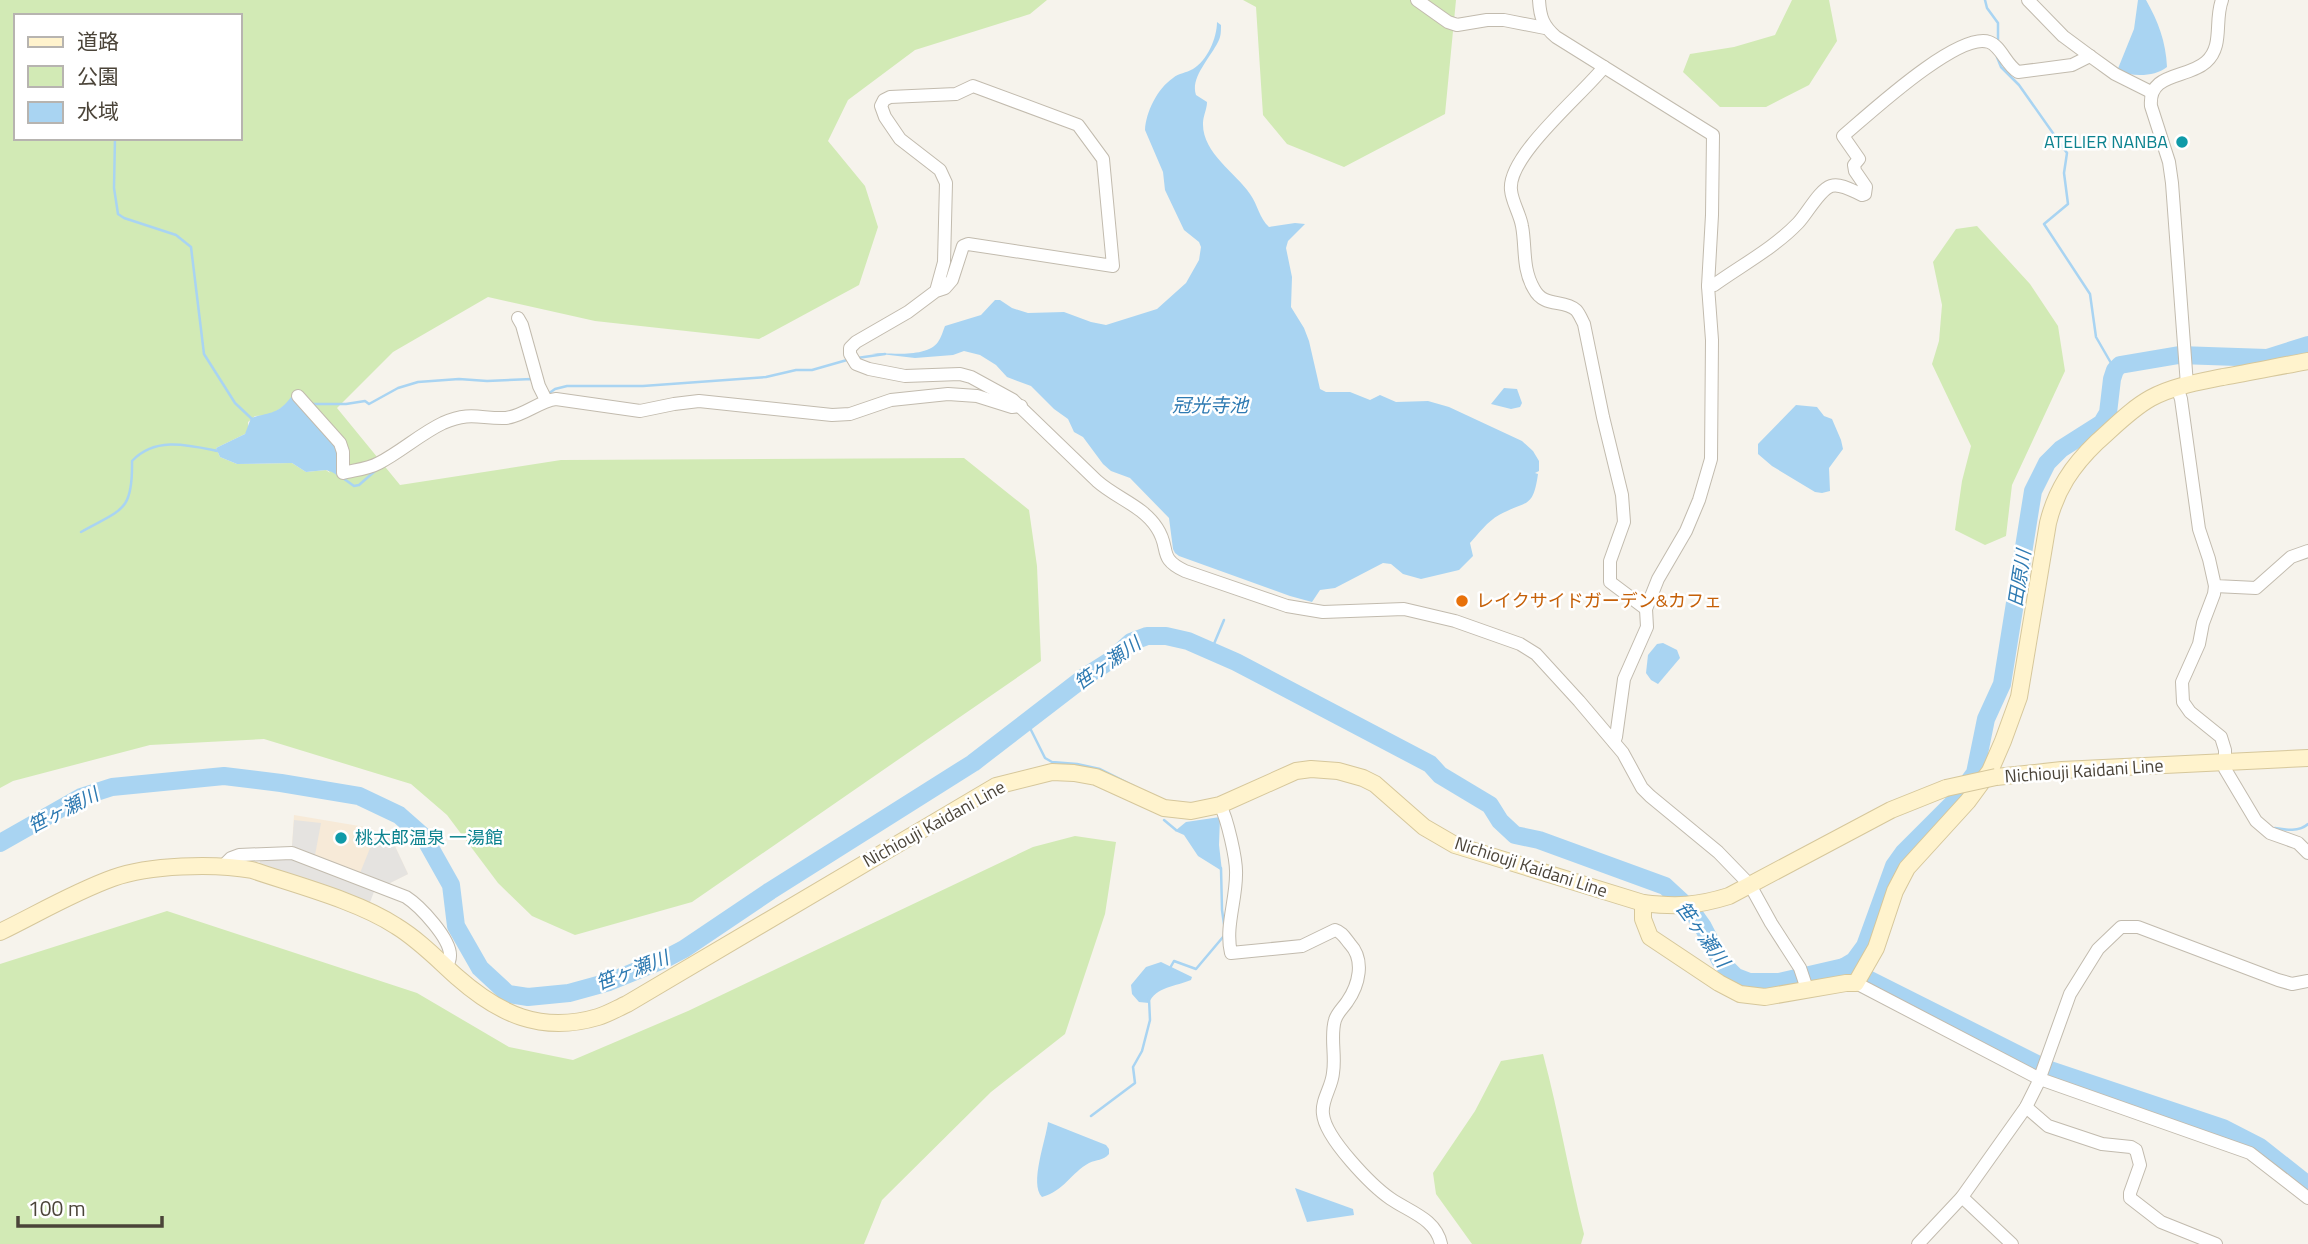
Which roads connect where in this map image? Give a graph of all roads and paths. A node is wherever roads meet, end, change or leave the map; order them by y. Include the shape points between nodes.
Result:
1 (1417, 0) edge
2 (1539, 0) edge
3 (2028, 0) edge
4 (2222, 0) edge
5 (1545, 28) junction
6 (2090, 56) junction
7 (1604, 67) junction
8 (2151, 92) junction
9 (1708, 286) junction
10 (936, 290) junction
11 (518, 318) dead end
12 (2308, 360) edge
13 (2182, 386) junction
14 (298, 396) dead end
15 (542, 402) junction
16 (1021, 407) junction
17 (2308, 551) edge
18 (2215, 586) junction
19 (1646, 608) junction
20 (1614, 742) junction
21 (2308, 758) edge
22 (2225, 762) junction
23 (1220, 805) junction
24 (2308, 853) edge
25 (224, 865) junction
26 (1750, 885) junction
27 (1643, 903) junction
28 (0, 932) edge
29 (446, 967) junction
30 (1859, 977) junction
31 (2308, 981) edge
32 (1806, 987) junction
33 (2040, 1076) junction
34 (2026, 1107) junction
35 (1962, 1197) junction
36 (2308, 1198) edge
37 (1440, 1244) edge
38 (1918, 1244) edge
39 (2012, 1244) edge
40 (2216, 1244) edge

1 - 5 street via 1457,25 1504,20
2 - 5 street
3 - 6 street
4 - 8 street via 2218,41 2211,57
5 - 7 street
6 - 8 street
6 - 9 street via 2072,65 2018,72 1996,47 1981,40 1945,55 1843,136 1859,159 1855,171 1866,194 1830,186 1782,237
7 - 9 street via 1713,135
7 - 19 street via 1538,136 1515,169 1510,188 1535,293 1576,310 1584,324 1622,495 1624,522 1610,561 1610,582
8 - 13 street via 2172,183 2185,354
9 - 19 street via 1711,459 1686,531
10 - 10 street via 943,262 946,183 940,170 894,132 881,106 884,100 956,94 973,86 1078,125 1103,159 1113,266 968,244 960,251 952,280
10 - 16 street via 856,342 850,348 856,364 905,376 960,374 984,383
11 - 15 street
12 - 13 main road
13 - 18 street via 2199,529
13 - 30 main road via 2151,398 2130,413 2066,477 2048,523 2019,697 2003,741 1990,771 1968,802 1907,868 1876,948
14 - 15 street via 340,443 343,472 379,464 425,431 455,419 474,415 507,418
15 - 16 street via 556,399 640,411 699,401 832,415 891,400 948,394
16 - 20 street via 1106,489 1144,512 1158,529 1174,566 1287,606 1323,612 1404,609 1520,643 1536,654
17 - 18 street via 2291,557 2256,587
18 - 22 street via 2182,690 2186,708 2221,737
19 - 20 street via 1647,627 1624,679
20 - 26 street via 1642,788
21 - 22 main road, Nichiouji Kaidani Line
22 - 24 street via 2256,821
22 - 26 main road, Nichiouji Kaidani Line, bridge via 2062,770 1946,788 1891,810
23 - 27 main road, Nichiouji Kaidani Line via 1296,771 1338,771 1375,784 1424,827 1455,845
23 - 29 main road, Nichiouji Kaidani Line via 1191,811 1164,807 1096,777 1074,773 1052,772 996,786 598,1017 545,1023 523,1018 498,1009
23 - 37 street via 1237,873 1231,953 1302,946 1335,930 1356,950 1360,963 1357,980 1334,1022 1333,1076 1323,1105 1324,1121 1335,1143 1380,1190 1429,1222
25 - 28 main road, Nichiouji Kaidani Line via 129,873
25 - 29 main road, Nichiouji Kaidani Line via 252,870 363,909 394,924
25 - 29 street via 239,855 292,853 406,897 430,918 448,948
26 - 27 main road, Nichiouji Kaidani Line via 1702,904
26 - 32 street via 1800,968
27 - 32 main road via 1650,937 1740,994 1765,996
30 - 32 main road
30 - 33 street
31 - 33 street via 2278,981 2138,927 2121,927 2098,949 2070,994
33 - 34 street
33 - 36 street via 2250,1153
34 - 35 street
34 - 40 street via 2048,1126 2136,1150 2140,1164 2130,1198 2161,1222
35 - 38 street
35 - 39 street

